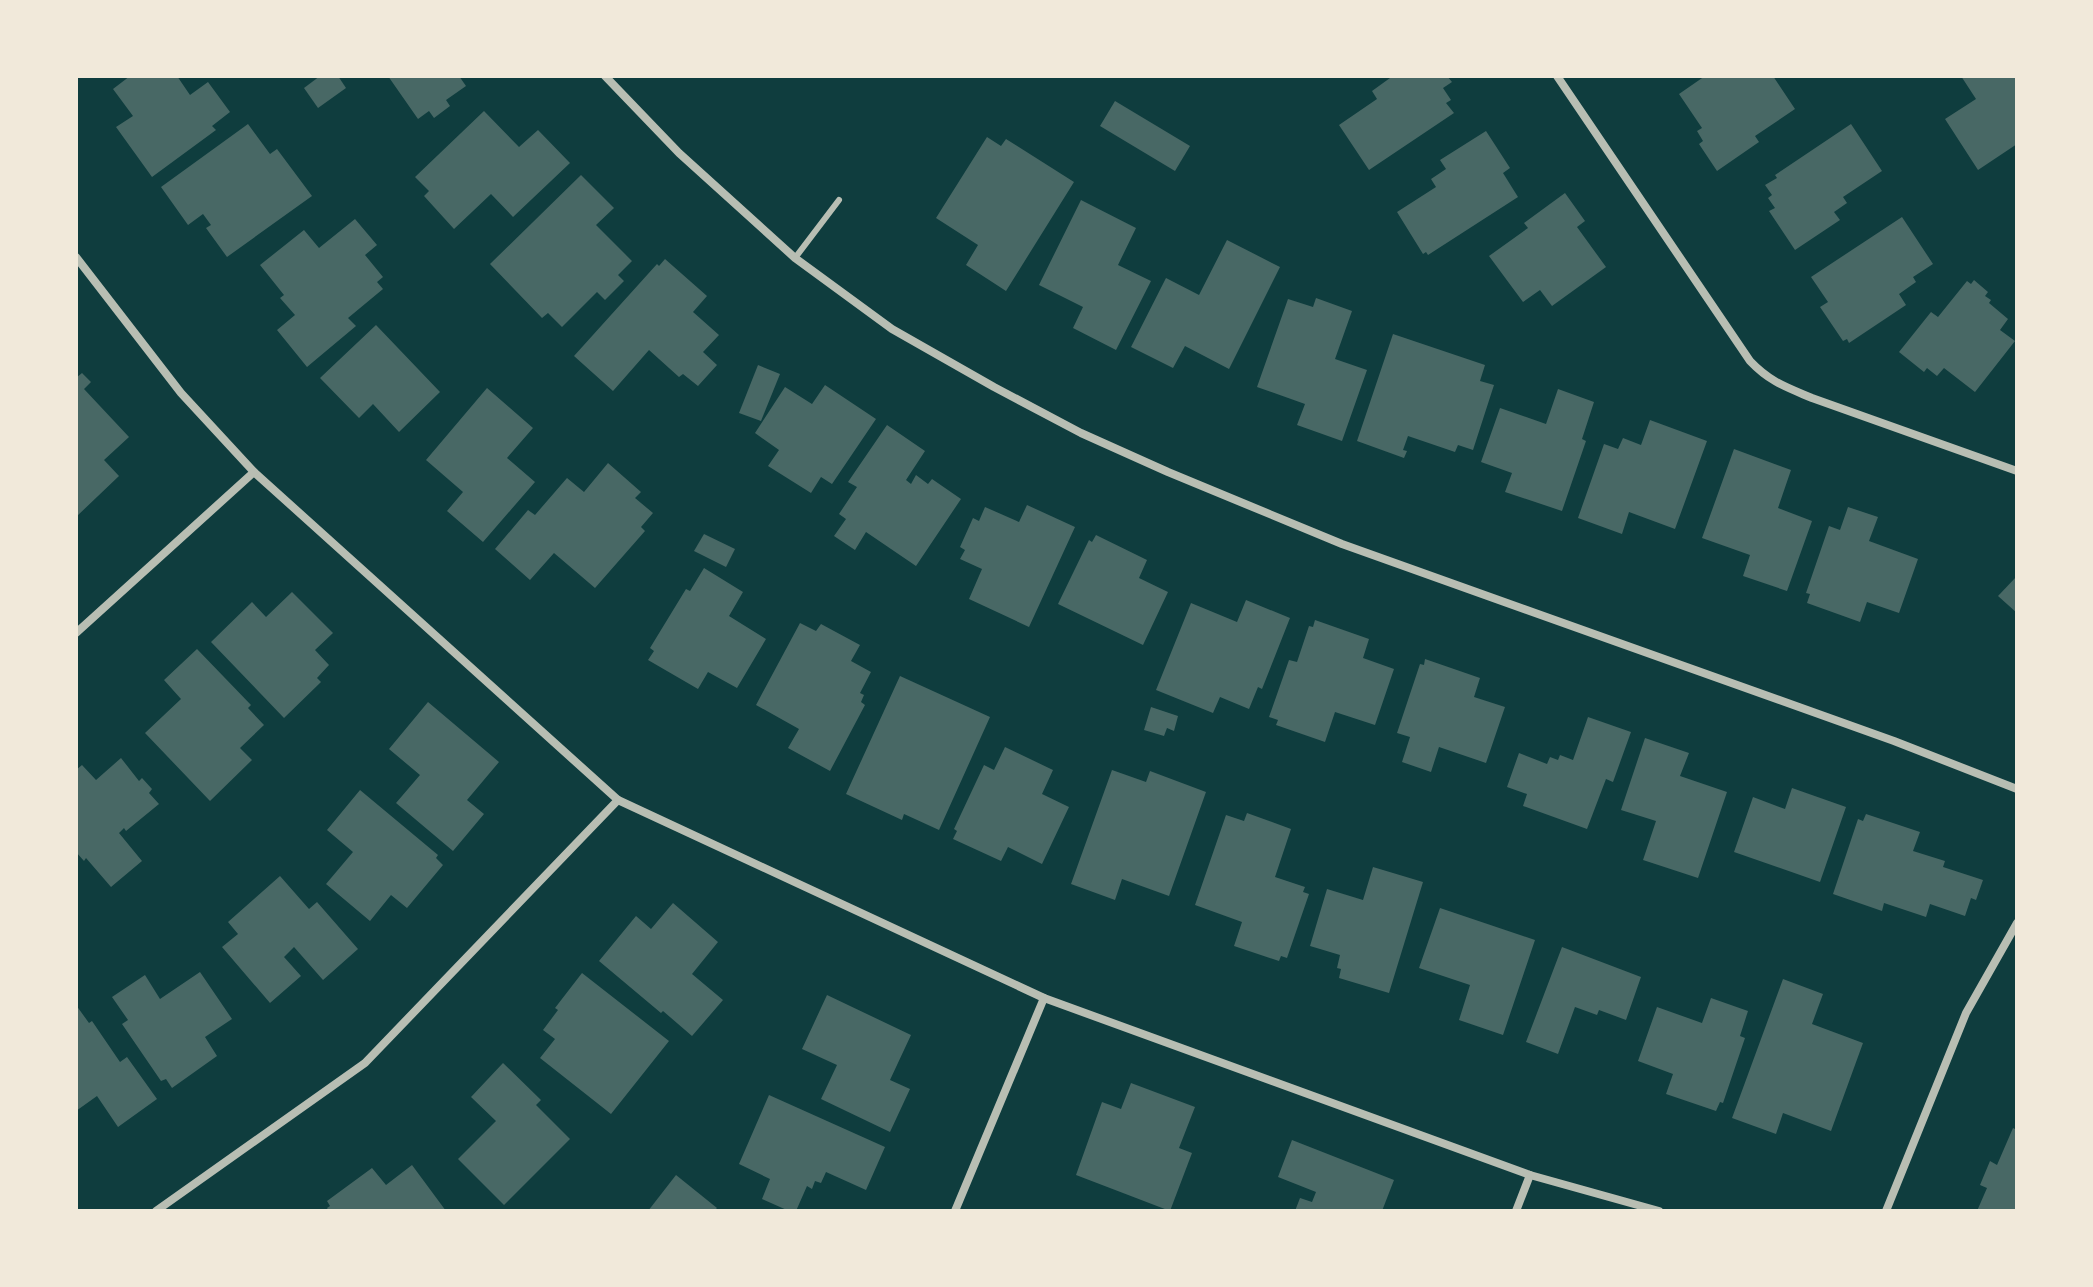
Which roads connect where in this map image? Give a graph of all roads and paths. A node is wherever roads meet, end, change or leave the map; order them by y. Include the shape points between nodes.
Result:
1 (605, 76) edge
2 (1557, 76) edge
3 (839, 200) dead end
4 (76, 257) edge
5 (795, 258) junction
6 (2017, 471) edge
7 (254, 472) junction
8 (76, 633) edge
9 (2017, 789) edge
10 (618, 800) junction
11 (2017, 923) edge
12 (1044, 998) junction
13 (1530, 1175) junction
14 (156, 1211) edge
15 (955, 1211) edge
16 (1516, 1211) edge
17 (1659, 1211) edge
18 (1886, 1211) edge

1 - 5 street via 679,153
2 - 6 street via 1764,375 1812,398
3 - 5 lane
4 - 7 street via 181,393
5 - 9 street via 892,329 1081,433 1168,472 1342,544
7 - 8 street
7 - 10 street
10 - 12 street
10 - 14 street via 365,1063
11 - 18 street via 1966,1013
12 - 13 street
12 - 15 street
13 - 16 street
13 - 17 street

